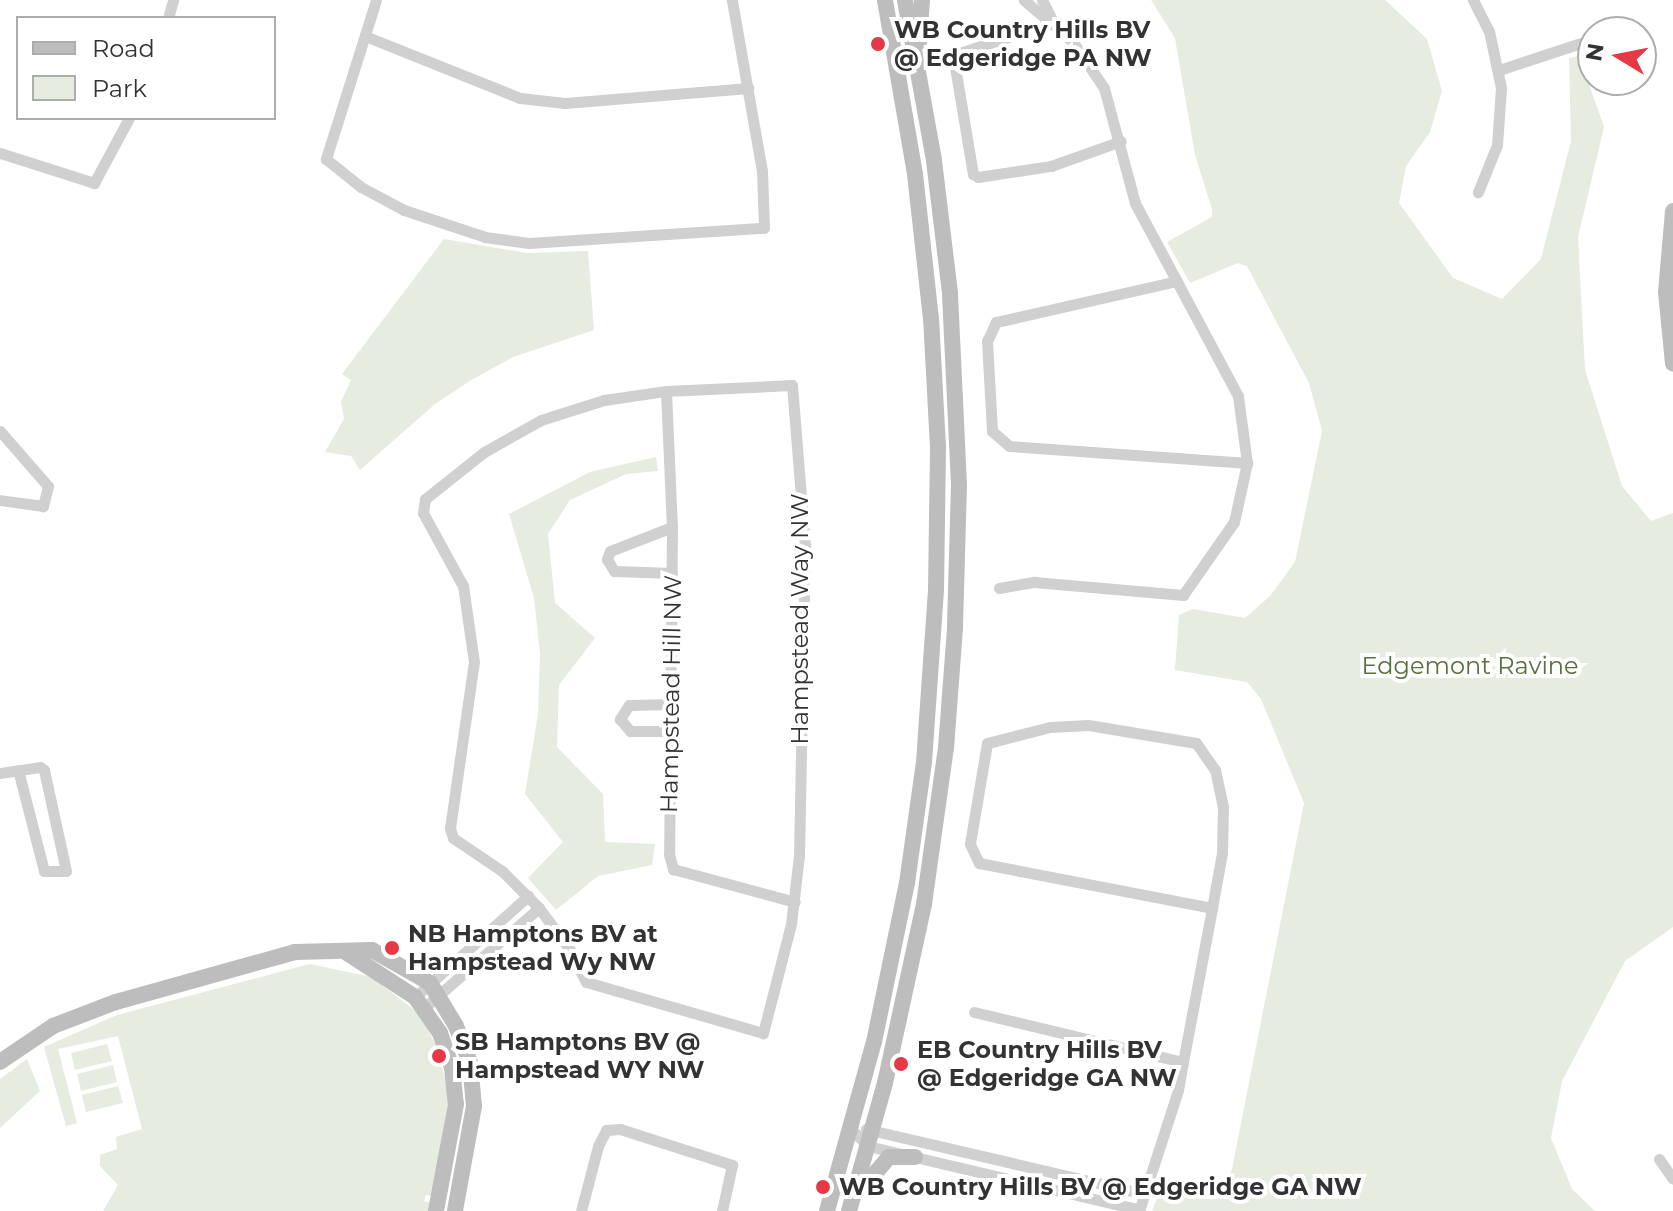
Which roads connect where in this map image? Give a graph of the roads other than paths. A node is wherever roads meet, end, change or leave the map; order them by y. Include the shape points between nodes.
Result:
1 (376, 0) edge
2 (732, 0) edge
3 (885, 0) edge
4 (905, 0) edge
5 (922, 0) edge
6 (1024, 0) edge
7 (1042, 0) edge
8 (1473, 0) edge
9 (1054, 22) junction
10 (365, 36) junction
11 (1577, 44) edge
12 (918, 63) junction
13 (1499, 70) junction
14 (748, 88) junction
15 (128, 120) edge
16 (1121, 141) junction
17 (0, 153) edge
18 (1478, 192) dead end
19 (1673, 211) edge
20 (1177, 281) junction
21 (1673, 364) edge
22 (666, 391) junction
23 (0, 431) edge
24 (1247, 463) junction
25 (0, 500) edge
26 (672, 527) junction
27 (672, 573) junction
28 (999, 588) dead end
29 (671, 704) junction
30 (671, 731) junction
31 (18, 770) junction
32 (0, 773) edge
33 (528, 896) junction
34 (795, 902) junction
35 (539, 908) junction
36 (1212, 908) junction
37 (345, 952) junction
38 (434, 989) junction
39 (420, 1002) junction
40 (974, 1012) dead end
41 (0, 1062) edge
42 (1183, 1062) junction
43 (851, 1129) junction
44 (871, 1138) junction
45 (915, 1157) junction
46 (1659, 1159) dead end
47 (1004, 1161) junction
48 (1000, 1177) junction
49 (1673, 1179) edge
50 (1142, 1204) edge
51 (850, 1208) edge
52 (436, 1209) edge
53 (455, 1210) edge
54 (463, 1211) edge
55 (581, 1211) edge
56 (722, 1211) edge
57 (827, 1211) edge

1 - 10 street
2 - 14 street
3 - 43 main road via 929,291 938,447 936,590 924,762 907,883
4 - 12 main road
5 - 12 main road
6 - 9 street
7 - 9 street
8 - 13 street
9 - 16 street via 1097,76
9 - 16 street via 953,55 973,174 1051,166
10 - 14 street via 520,98 565,103
10 - 14 street via 326,159 361,187 404,210 485,237 589,242 764,228 762,171
11 - 13 street
12 - 44 main road via 941,212 956,372 956,614 938,821 912,967
13 - 18 street via 1497,145
15 - 17 street via 94,183
16 - 20 street via 1135,203
19 - 21 main road via 1666,292
20 - 24 street via 1238,396
20 - 24 street via 996,322 987,335 992,431 1009,446
22 - 26 street, Hampstead Hill NW
22 - 33 street, Hampstead Way NW via 604,400 541,420 484,452 425,499 423,513 463,586 474,662 450,828 453,838
22 - 34 street, Hampstead Way NW via 792,385 805,545
23 - 25 street via 48,486 43,506
24 - 28 street via 1234,522 1183,595 1034,582
26 - 27 street, Hampstead Hill NW
26 - 27 street via 610,551 607,559 614,571
27 - 29 street, Hampstead Hill NW
29 - 30 street, Hampstead Hill NW
29 - 30 street via 629,705 620,719 630,731
30 - 34 street, Hampstead Hill NW via 673,869
31 - 31 street via 44,871 66,871 44,770
31 - 32 street
33 - 35 street, Hampstead Way NW
33 - 38 street
34 - 35 street, Hampstead Way NW via 763,1033 586,982
35 - 38 street
36 - 36 street via 1223,807 1215,770 1200,745 1076,724 999,736 987,743 970,844 979,863
36 - 42 street
37 - 38 main road via 381,953
37 - 39 main road
37 - 41 main road via 295,952 116,1002 53,1026
38 - 39 street
38 - 53 main road via 470,1063 474,1106
39 - 52 main road via 452,1068 456,1104
40 - 42 street
42 - 50 street
43 - 44 street
43 - 57 main road
44 - 45 street
44 - 47 street
44 - 51 main road
45 - 48 street
45 - 51 main road via 889,1157
46 - 49 street
47 - 48 street
47 - 50 street
48 - 50 street
52 - 53 street
53 - 54 street
55 - 56 street via 598,1146 606,1130 620,1129 732,1165

